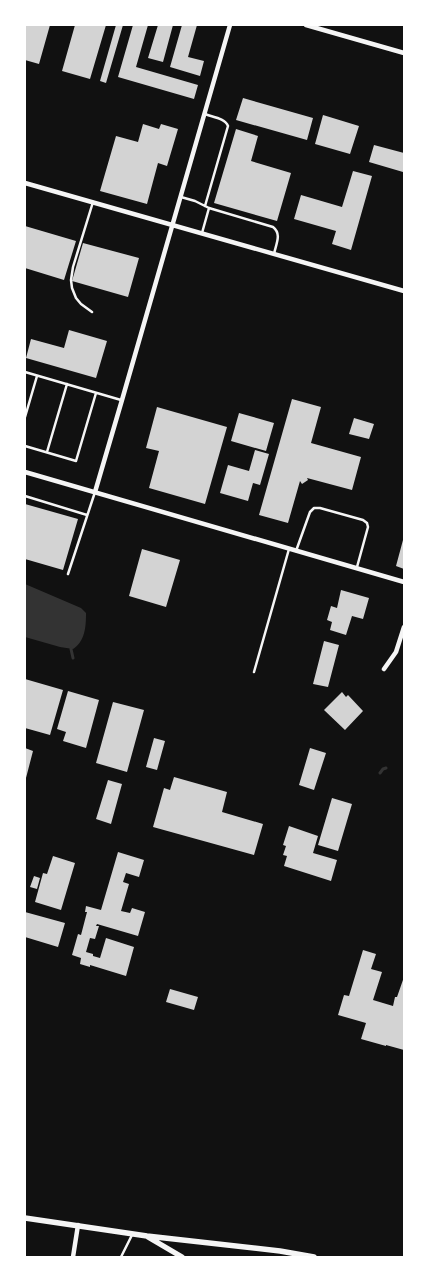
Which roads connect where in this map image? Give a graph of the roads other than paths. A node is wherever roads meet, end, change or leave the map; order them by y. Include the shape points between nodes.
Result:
1 (230, 25) edge
2 (306, 25) edge
3 (404, 53) edge
4 (204, 114) junction
5 (25, 183) edge
6 (181, 196) junction
7 (94, 202) junction
8 (205, 206) junction
9 (208, 208) junction
10 (172, 225) junction
11 (202, 233) junction
12 (274, 254) junction
13 (404, 291) edge
14 (92, 312) dead end
15 (25, 372) edge
16 (37, 376) junction
17 (66, 384) junction
18 (96, 393) junction
19 (122, 400) junction
20 (25, 416) edge
21 (25, 446) edge
22 (47, 452) junction
23 (25, 472) edge
24 (95, 492) junction
25 (25, 496) edge
26 (87, 515) junction
27 (288, 549) junction
28 (296, 551) junction
29 (356, 568) junction
30 (68, 574) dead end
31 (404, 582) edge
32 (404, 627) edge
33 (384, 669) dead end
34 (254, 672) dead end
35 (25, 1218) edge
36 (78, 1225) junction
37 (133, 1234) junction
38 (147, 1236) junction
39 (280, 1254) edge
40 (73, 1257) edge
41 (121, 1257) edge
42 (182, 1257) edge
43 (314, 1257) edge

1 - 4 street
2 - 3 street
4 - 6 street
4 - 8 lane via 224,120 228,126
5 - 7 street
6 - 8 lane
6 - 10 street
7 - 10 street
7 - 14 lane via 71,280 76,298
8 - 9 lane
9 - 11 lane
9 - 12 lane via 273,227 278,234
10 - 11 street
10 - 19 street
11 - 12 street
12 - 13 street
15 - 16 lane
16 - 17 lane
16 - 20 lane
17 - 18 lane
17 - 22 lane
18 - 19 lane
18 - 22 lane via 76,461
19 - 24 street
21 - 22 lane
23 - 24 street
24 - 26 lane
24 - 27 street
25 - 26 lane
26 - 30 lane
27 - 28 street
27 - 34 lane
28 - 29 street
28 - 29 lane via 314,508 363,520 368,527
29 - 31 street
32 - 33 street via 396,652
35 - 36 street
36 - 37 street
36 - 40 street
37 - 38 street
37 - 41 lane
38 - 39 street
38 - 42 street
39 - 43 street

